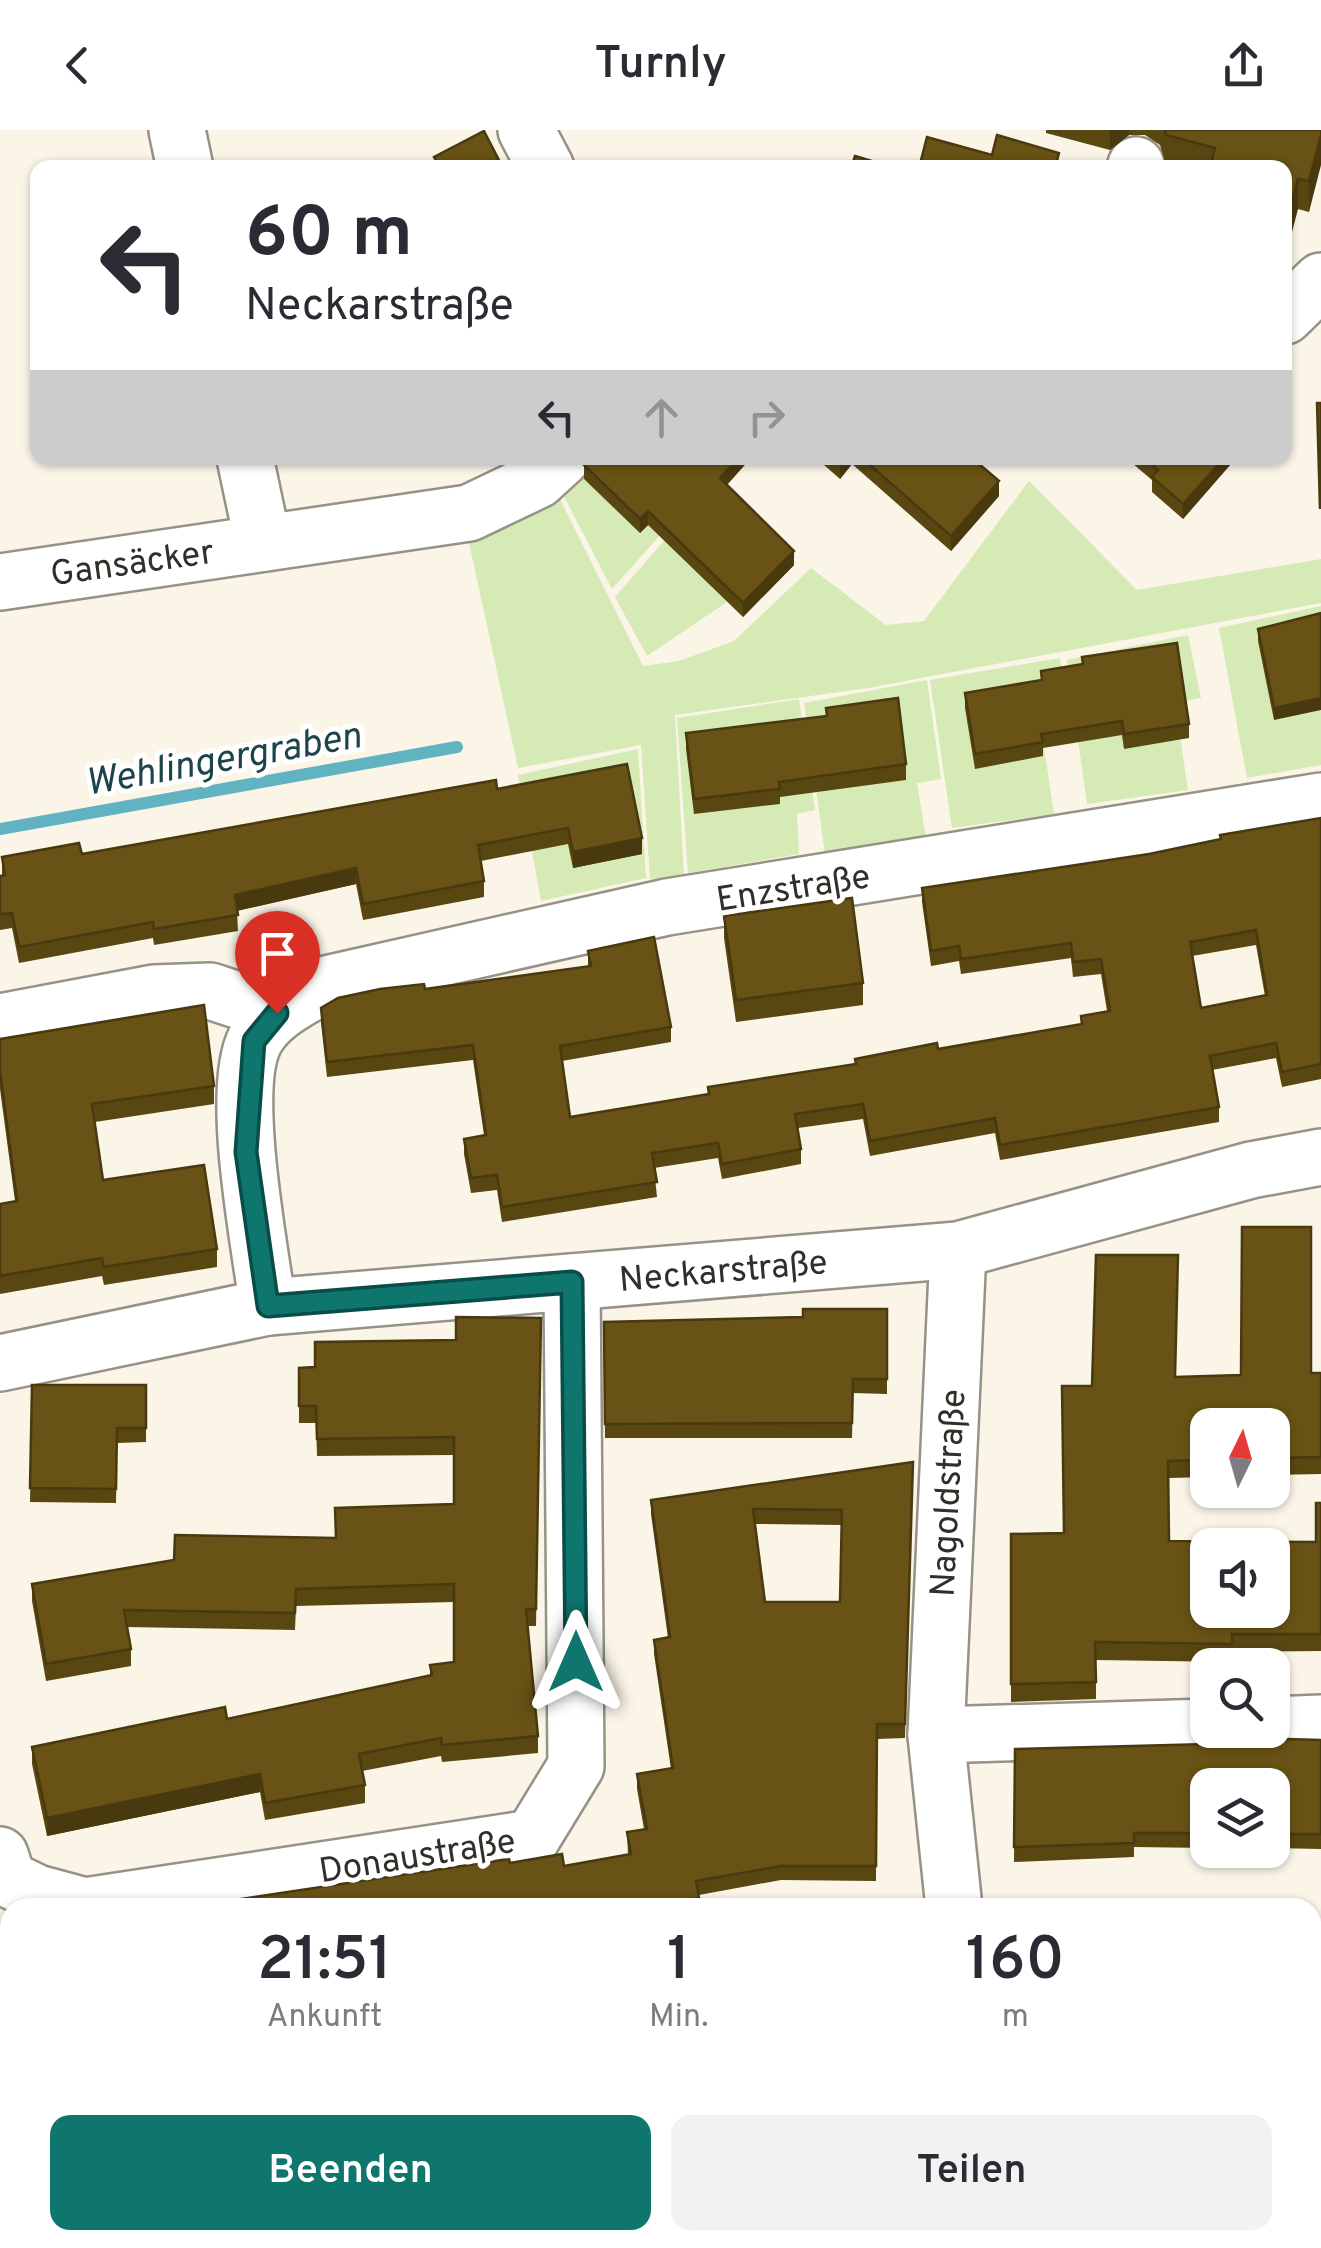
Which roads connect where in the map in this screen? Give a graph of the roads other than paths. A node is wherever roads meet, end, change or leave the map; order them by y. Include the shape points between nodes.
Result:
1 (177, 130) edge
2 (526, 130) edge
3 (183, 160) edge
4 (542, 160) edge
5 (1321, 281) edge
6 (1292, 309) edge
7 (247, 465) edge
8 (554, 465) edge
9 (263, 543) junction
10 (0, 582) edge
11 (1321, 801) edge
12 (277, 1013) junction
13 (0, 1022) edge
14 (1321, 1157) edge
15 (958, 1250) junction
16 (572, 1282) junction
17 (268, 1306) junction
18 (0, 1363) edge
19 (1321, 1723) edge
20 (1290, 1724) edge
21 (1190, 1728) edge
22 (936, 1735) junction
23 (0, 1855) edge
24 (55, 1898) edge
25 (138, 1898) edge
26 (953, 1898) edge

1 - 3 street
2 - 4 street
5 - 6 street
7 - 9 street, Gansäcker
8 - 9 street, Gansäcker via 538,480 469,513
9 - 10 street, Gansäcker
11 - 12 street, Enzstraße via 667,907 326,984
12 - 13 street via 210,991 154,993
12 - 17 street, Enzstraße via 254,1041 246,1152
14 - 15 street, Neckarstraße
15 - 16 street, Neckarstraße
15 - 22 street, Nagoldstraße
16 - 17 street, Neckarstraße
16 - 25 street, Donaustraße via 576,1766 532,1838
17 - 18 street, Neckarstraße
19 - 20 street
21 - 22 street
22 - 26 street, Nagoldstraße
23 - 24 street, Donaustraße via 8,1879

